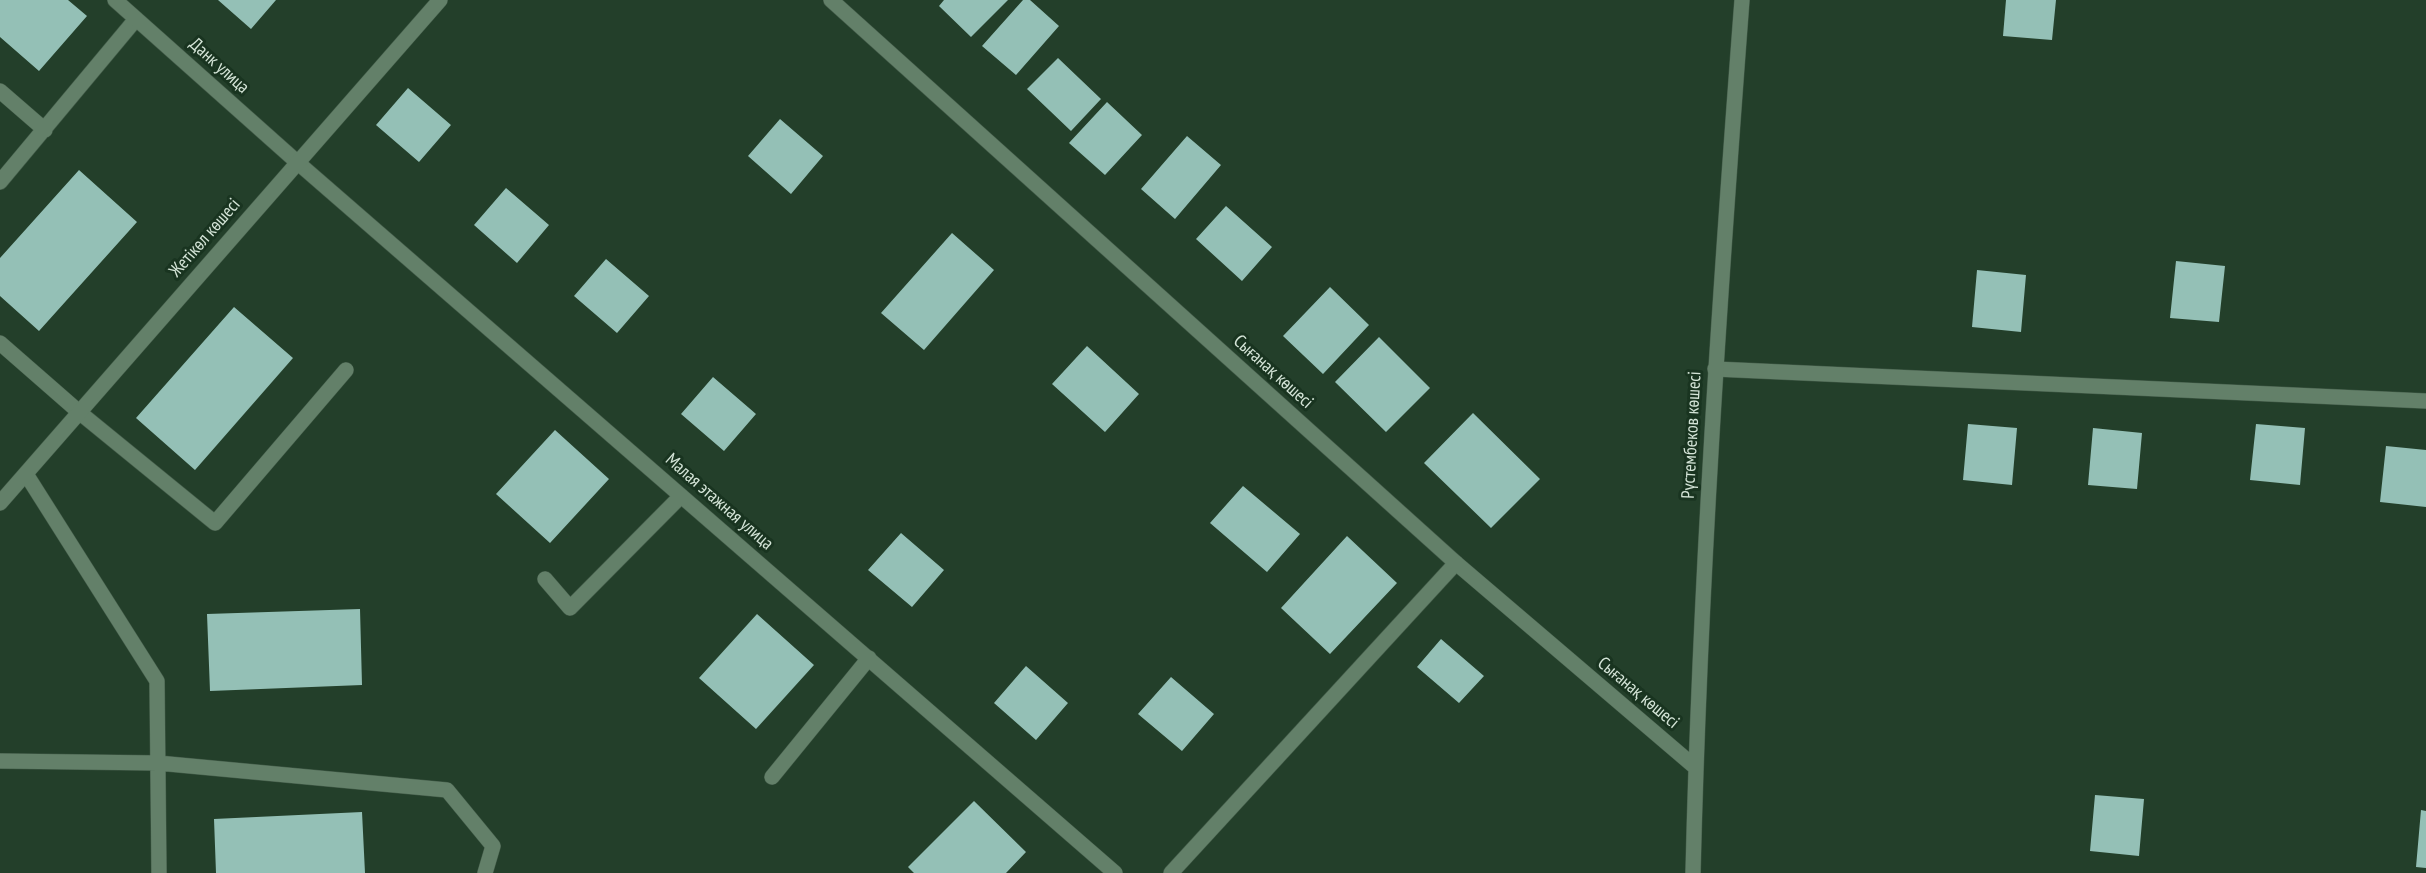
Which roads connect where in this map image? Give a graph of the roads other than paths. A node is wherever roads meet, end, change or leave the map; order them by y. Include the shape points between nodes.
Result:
1 (115, 0) edge
2 (440, 0) edge
3 (831, 0) edge
4 (1742, 0) edge
5 (136, 19) junction
6 (0, 91) edge
7 (45, 130) junction
8 (297, 162) junction
9 (0, 182) edge
10 (0, 344) edge
11 (1714, 369) junction
12 (346, 370) dead end
13 (2426, 401) edge
14 (79, 412) junction
15 (26, 474) junction
16 (681, 496) junction
17 (0, 503) edge
18 (1456, 563) junction
19 (545, 579) dead end
20 (869, 658) junction
21 (0, 761) edge
22 (158, 763) junction
23 (1695, 767) junction
24 (772, 777) dead end
25 (159, 873) edge
26 (484, 873) edge
27 (1115, 873) edge
28 (1171, 873) edge
29 (1693, 873) edge

1 - 5 street, Данк улица
2 - 8 street, Жетікөл көшесі
3 - 18 street, Сығанақ көшесі
4 - 11 street, Рүстембеков көшесі
5 - 7 street
5 - 8 street, Данк улица
6 - 7 street
7 - 9 street
8 - 14 street, Жетікөл көшесі
8 - 16 street, Малая этажная улица
10 - 14 street
11 - 13 street
11 - 23 street, Рүстембеков көшесі
12 - 14 street via 215,523
14 - 15 street, Жетікөл көшесі
15 - 17 street, Жетікөл көшесі
15 - 22 street via 157,681
16 - 19 street via 570,608
16 - 20 street, Малая этажная улица
18 - 23 street, Сығанақ көшесі
18 - 28 street
20 - 24 street
20 - 27 street, Малая этажная улица
21 - 22 street
22 - 25 street
22 - 26 street via 447,790 494,846
23 - 29 street, Рүстембеков көшесі

